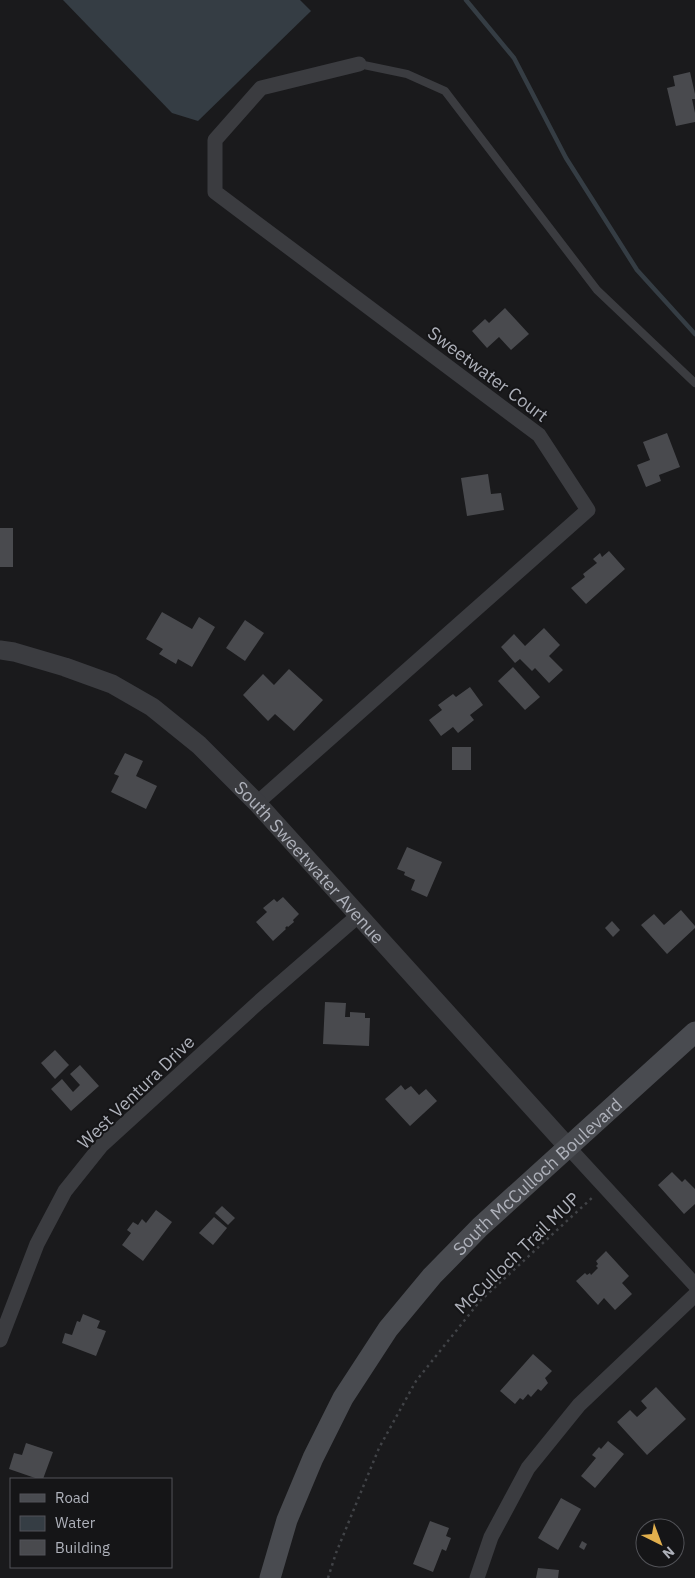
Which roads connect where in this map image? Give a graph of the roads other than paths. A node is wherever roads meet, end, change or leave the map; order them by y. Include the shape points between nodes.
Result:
1 (359, 64) joint
2 (695, 384) edge
3 (0, 650) edge
4 (257, 803) junction
5 (358, 915) junction
6 (695, 1032) edge
7 (568, 1147) junction
8 (695, 1285) edge
9 (695, 1295) edge
10 (0, 1340) edge
11 (270, 1578) edge
12 (477, 1578) edge

1 - 2 lane via 407,74 445,91 597,290
1 - 4 street, Sweetwater Court via 261,88 215,140 215,192 539,435 588,510
3 - 4 street, South Sweetwater Avenue via 112,684 144,703 199,745
4 - 5 street, South Sweetwater Avenue
5 - 7 street, South Sweetwater Avenue
5 - 10 street, West Ventura Drive via 101,1146 65,1191 37,1244
6 - 7 main road, South McCulloch Boulevard
7 - 8 street
7 - 11 main road, South McCulloch Boulevard via 480,1227 432,1276 388,1329 342,1398 313,1458 287,1520
9 - 12 street via 578,1405 528,1468 491,1537

